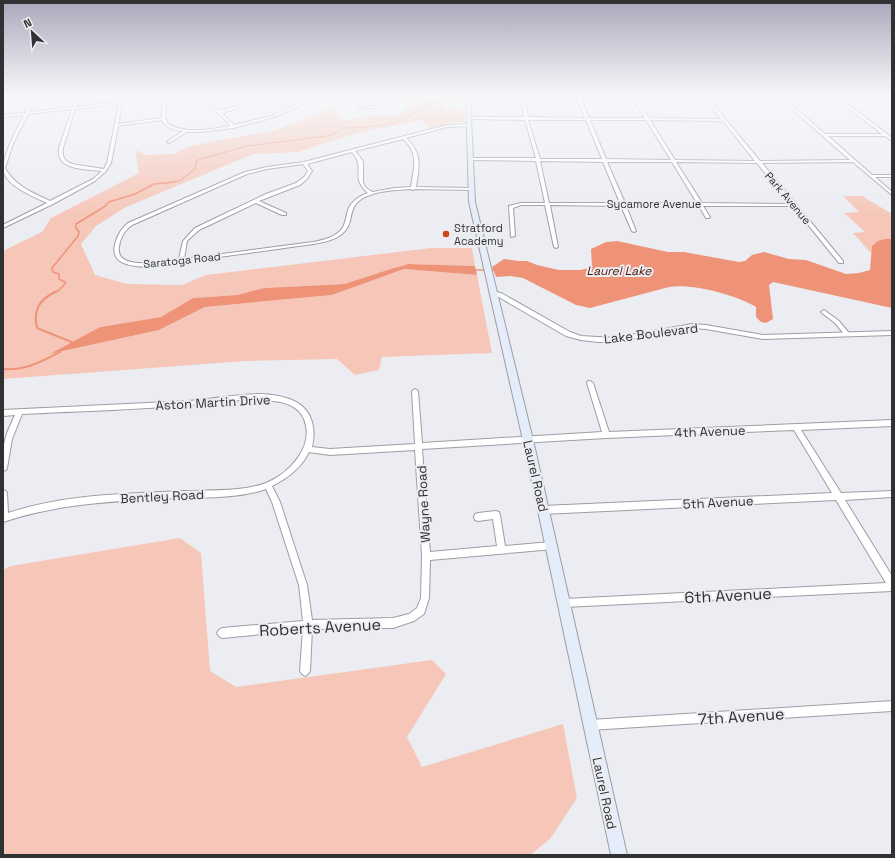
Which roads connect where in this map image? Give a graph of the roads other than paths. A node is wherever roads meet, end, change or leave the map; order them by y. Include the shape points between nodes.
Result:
1 (16, 136) edge
2 (65, 136) edge
3 (115, 136) edge
4 (178, 136) edge
5 (407, 136) edge
6 (470, 136) edge
7 (531, 136) edge
8 (594, 136) edge
9 (657, 136) edge
10 (737, 136) edge
11 (824, 136) edge
12 (403, 137) junction
13 (169, 142) dead end
14 (352, 150) junction
15 (471, 159) junction
16 (538, 160) junction
17 (853, 160) junction
18 (605, 161) junction
19 (673, 161) junction
20 (304, 162) junction
21 (758, 162) junction
22 (105, 170) junction
23 (871, 176) junction
24 (892, 176) edge
25 (413, 189) junction
26 (471, 189) junction
27 (370, 193) junction
28 (892, 194) edge
29 (256, 201) junction
30 (50, 203) junction
31 (547, 204) junction
32 (623, 204) junction
33 (699, 204) junction
34 (794, 205) junction
35 (284, 214) dead end
36 (708, 217) dead end
37 (3, 227) edge
38 (634, 232) dead end
39 (513, 236) dead end
40 (556, 247) dead end
41 (181, 261) junction
42 (841, 262) dead end
43 (492, 293) junction
44 (824, 312) dead end
45 (892, 332) edge
46 (847, 334) junction
47 (590, 383) dead end
48 (416, 391) dead end
49 (20, 412) junction
50 (3, 413) edge
51 (892, 422) edge
52 (796, 427) junction
53 (606, 436) junction
54 (528, 440) junction
55 (420, 446) junction
56 (308, 449) junction
57 (3, 468) edge
58 (268, 485) junction
59 (3, 493) edge
60 (892, 494) edge
61 (838, 496) junction
62 (543, 510) junction
63 (478, 517) dead end
64 (4, 518) edge
65 (551, 546) junction
66 (502, 550) junction
67 (426, 556) junction
68 (892, 584) edge
69 (892, 587) edge
70 (564, 603) junction
71 (416, 615) joint
72 (308, 626) junction
73 (222, 633) dead end
74 (305, 671) dead end
75 (892, 706) edge
76 (590, 725) junction
77 (619, 855) edge

1 - 30 street via 3,168 6,175 13,183
2 - 22 street via 60,152 64,162
3 - 22 street
4 - 13 street
5 - 12 street, Saratoga Road
6 - 15 main road, Laurel Road
7 - 16 street
8 - 18 street
9 - 19 street
10 - 21 street, Park Avenue
11 - 17 street
12 - 14 street, Saratoga Road
12 - 25 street via 417,153
14 - 20 street, Saratoga Road
14 - 27 street via 362,164 360,184
15 - 16 street
15 - 26 main road, Laurel Road
16 - 18 street
16 - 31 street
17 - 21 street
17 - 23 street
18 - 19 street
18 - 32 street
19 - 21 street
19 - 33 street
20 - 29 street via 310,171 303,181
20 - 41 street, Saratoga Road via 242,174 140,218 125,228 116,247 118,257 132,264
21 - 34 street, Park Avenue
22 - 30 street via 94,180
23 - 24 street
23 - 28 street
25 - 26 street, Saratoga Road
25 - 27 street, Saratoga Road via 390,189
26 - 43 main road, Laurel Road
27 - 41 street, Saratoga Road via 353,205 342,232 325,240
29 - 35 street
29 - 41 street via 193,232 185,241
30 - 37 street
31 - 32 street, Sycamore Avenue
31 - 39 street, Sycamore Avenue via 514,204 511,207
31 - 40 street
32 - 33 street, Sycamore Avenue
32 - 38 street
33 - 34 street, Sycamore Avenue
33 - 36 street
34 - 42 street, Park Avenue
43 - 46 street, Lake Boulevard via 499,294 568,334 586,339 614,340 692,326 763,337
43 - 54 main road, Laurel Road
44 - 46 street
45 - 46 street, Lake Boulevard
47 - 53 street
48 - 55 street, Wayne Road
49 - 50 street, Aston Martin Drive
49 - 56 street, Aston Martin Drive via 259,397 283,399 295,404 309,421 311,433
49 - 57 street via 6,445
51 - 52 street, 4th Avenue
52 - 53 street, 4th Avenue
52 - 61 street
53 - 54 street, 4th Avenue
54 - 55 street
54 - 62 main road, Laurel Road
55 - 56 street via 330,452
55 - 67 street, Wayne Road
56 - 58 street, Bentley Road via 292,469
58 - 64 street, Bentley Road via 236,492 65,503 27,510
58 - 72 street via 303,585
59 - 64 street
60 - 61 street, 5th Avenue
61 - 62 street, 5th Avenue
61 - 68 street
62 - 65 main road, Laurel Road
63 - 66 street via 496,515
65 - 66 street
65 - 70 main road, Laurel Road
66 - 67 street
67 - 71 street, Wayne Road via 425,598 421,611
69 - 70 street, 6th Avenue
70 - 76 main road, Laurel Road
71 - 72 street, Roberts Avenue via 394,622
72 - 73 street, Roberts Avenue
72 - 74 street
75 - 76 street, 7th Avenue
76 - 77 main road, Laurel Road

